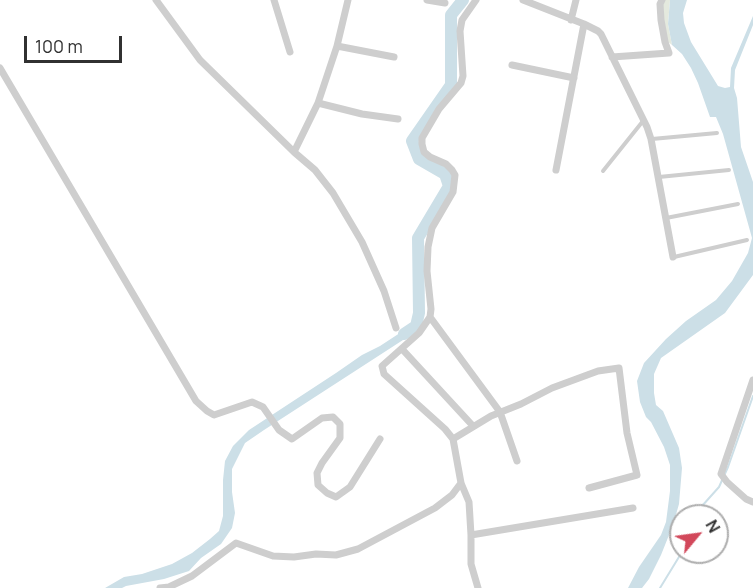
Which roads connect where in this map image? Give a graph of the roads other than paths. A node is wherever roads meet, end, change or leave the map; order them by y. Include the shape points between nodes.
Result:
1 (156, 0) edge
2 (274, 0) edge
3 (348, 0) edge
4 (427, 0) edge
5 (476, 0) edge
6 (523, 0) edge
7 (576, 0) edge
8 (662, 0) edge
9 (445, 3) dead end
10 (571, 20) junction
11 (584, 24) junction
12 (337, 46) junction
13 (290, 52) dead end
14 (394, 57) dead end
15 (612, 57) junction
16 (512, 65) dead end
17 (0, 68) edge
18 (573, 78) junction
19 (318, 103) junction
20 (398, 119) dead end
21 (643, 120) junction
22 (717, 133) dead end
23 (651, 139) junction
24 (294, 152) junction
25 (556, 170) dead end
26 (729, 170) dead end
27 (603, 171) dead end
28 (658, 177) junction
29 (738, 204) dead end
30 (665, 218) junction
31 (747, 240) dead end
32 (673, 257) joint
33 (430, 317) junction
34 (396, 328) dead end
35 (402, 349) junction
36 (753, 380) edge
37 (500, 412) junction
38 (473, 426) junction
39 (380, 439) dead end
40 (453, 439) junction
41 (517, 461) dead end
42 (461, 483) junction
43 (589, 488) dead end
44 (753, 502) edge
45 (633, 508) dead end
46 (471, 535) junction
47 (160, 588) edge
48 (169, 588) edge
49 (478, 588) edge

1 - 24 street via 200,60
2 - 13 street
3 - 12 street
4 - 9 street
5 - 33 street via 460,30 461,83 422,138 424,152 455,175 453,192 432,228 428,247
6 - 10 street
7 - 10 street
8 - 15 street via 661,20 669,53
10 - 11 street
11 - 15 street via 601,34
11 - 18 street
12 - 14 street
12 - 19 street
15 - 21 street
16 - 18 street
17 - 39 street via 196,401 214,415 252,402 263,407 279,430 292,439 322,418 333,417 340,424 340,438 317,473 318,484 336,497 350,487
18 - 25 street
19 - 20 street
19 - 24 street
21 - 23 street
21 - 27 lane
22 - 23 lane
23 - 28 street
24 - 34 street via 333,193 362,242
26 - 28 lane
28 - 30 street
29 - 30 lane
30 - 32 street
31 - 32 lane
33 - 35 street
33 - 37 street
35 - 38 street
35 - 40 street via 382,366 384,374
36 - 44 street via 721,474
37 - 38 street
37 - 41 street
37 - 43 street via 584,375 619,368 637,475
38 - 40 street
40 - 42 street
42 - 46 street via 469,502
42 - 48 street via 435,508 358,549 336,555 273,556 236,543
45 - 46 street
46 - 49 street via 471,564
47 - 48 street

